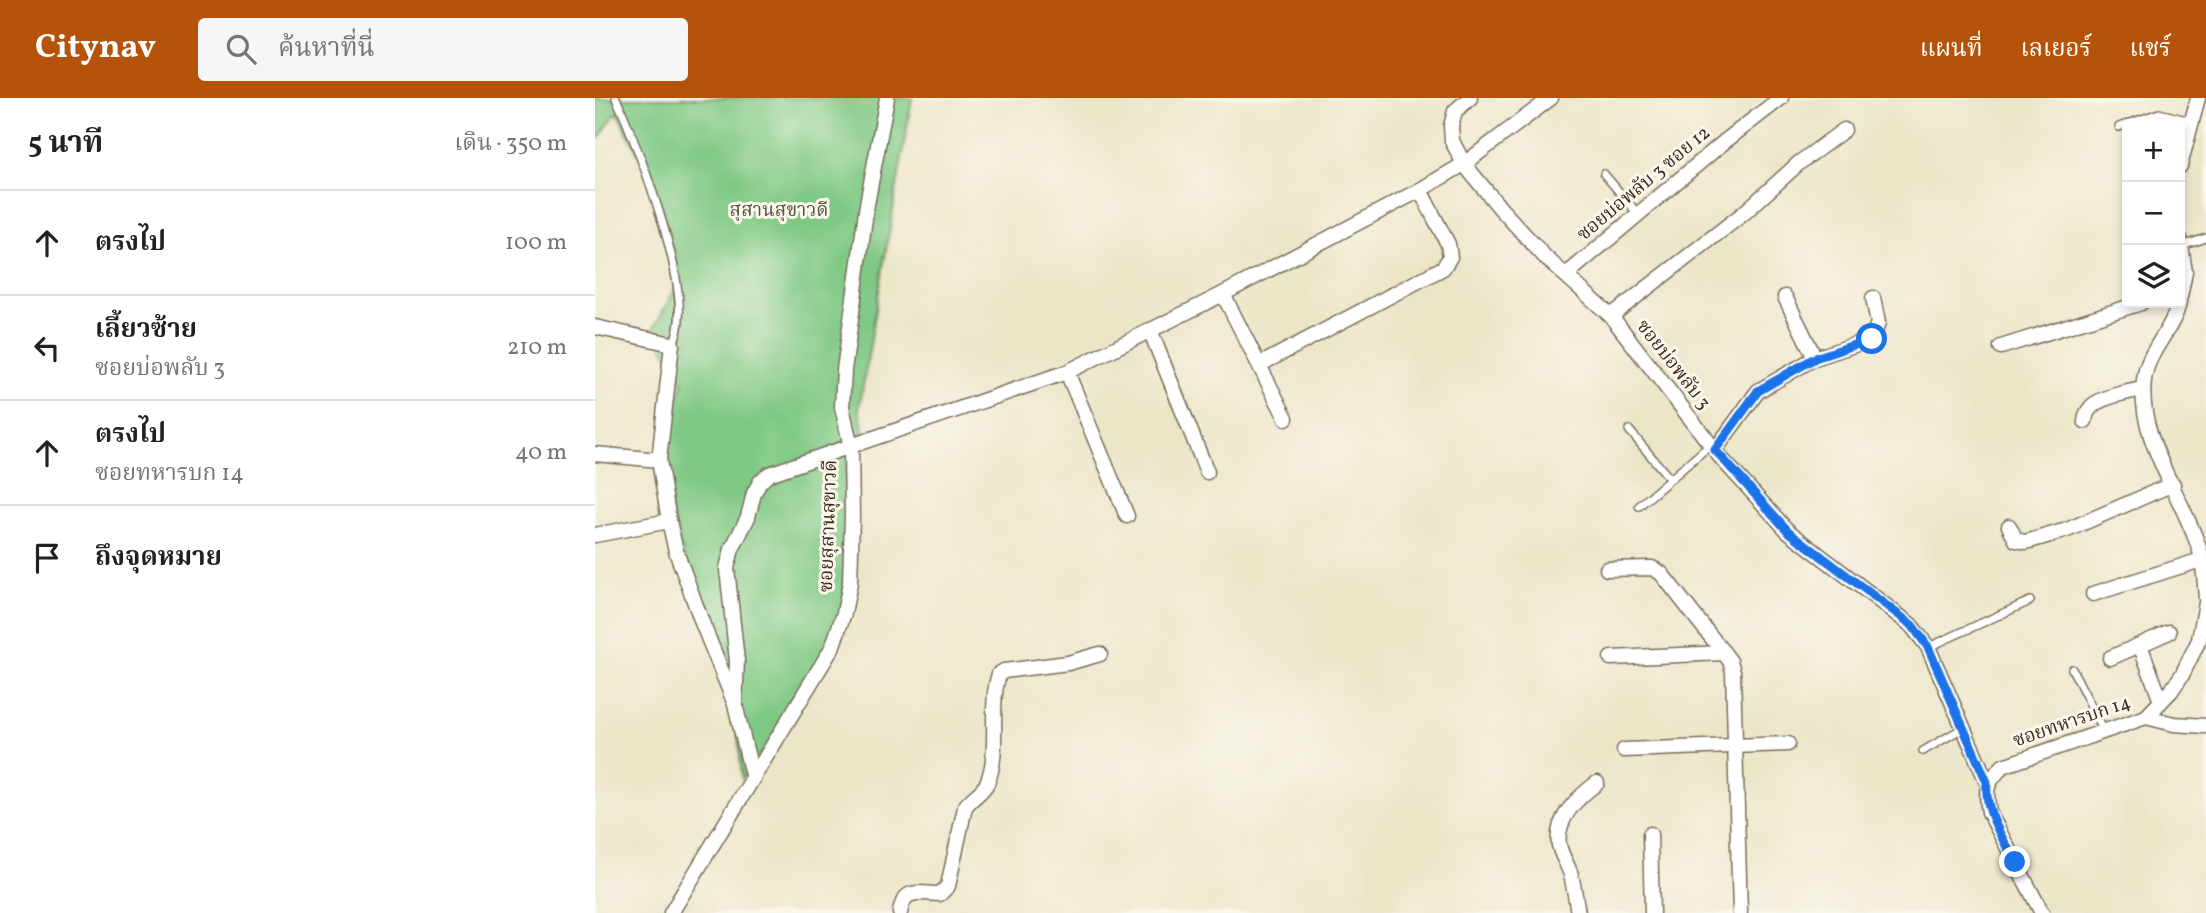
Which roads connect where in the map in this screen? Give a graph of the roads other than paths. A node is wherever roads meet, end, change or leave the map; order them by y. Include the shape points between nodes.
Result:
1 (616, 98) edge
2 (887, 98) edge
3 (1470, 98) edge
4 (1551, 98) edge
5 (1781, 98) edge
6 (2197, 99) edge
7 (2194, 119) junction
8 (2119, 127) dead end
9 (1844, 130) dead end
10 (2185, 149) edge
11 (1464, 164) junction
12 (1604, 174) dead end
13 (1420, 190) junction
14 (1638, 214) junction
15 (2206, 239) edge
16 (2185, 242) edge
17 (1566, 275) junction
18 (1223, 294) junction
19 (1785, 297) dead end
20 (1873, 298) dead end
21 (2125, 308) edge
22 (2176, 308) edge
23 (1611, 316) junction
24 (595, 327) edge
25 (1150, 330) junction
26 (672, 344) junction
27 (2001, 347) dead end
28 (1815, 358) junction
29 (1259, 365) junction
30 (1067, 372) junction
31 (2143, 389) junction
32 (1286, 418) dead end
33 (2085, 421) dead end
34 (1629, 430) dead end
35 (851, 447) junction
36 (1713, 447) junction
37 (595, 454) edge
38 (659, 460) junction
39 (1207, 472) dead end
40 (1670, 479) junction
41 (2173, 484) junction
42 (1639, 506) dead end
43 (1127, 516) dead end
44 (669, 522) junction
45 (2009, 526) dead end
46 (595, 536) edge
47 (2201, 560) junction
48 (1607, 569) dead end
49 (2093, 594) dead end
50 (2206, 594) edge
51 (2030, 601) dead end
52 (2169, 632) dead end
53 (2140, 645) junction
54 (1928, 647) junction
55 (1724, 653) junction
56 (1100, 654) dead end
57 (1611, 657) dead end
58 (2110, 658) dead end
59 (2072, 669) dead end
60 (2161, 701) junction
61 (734, 704) junction
62 (2146, 716) junction
63 (2206, 726) edge
64 (1963, 728) junction
65 (2104, 731) junction
66 (1735, 744) junction
67 (1788, 744) dead end
68 (1624, 750) dead end
69 (1923, 751) dead end
70 (753, 779) junction
71 (1987, 782) junction
72 (1597, 783) dead end
73 (1650, 834) dead end
74 (671, 913) edge
75 (900, 913) edge
76 (1578, 913) edge
77 (1652, 913) edge
78 (1740, 913) edge
79 (2042, 913) edge

1 - 26 lane via 658,205 680,304 678,337
2 - 35 street, ซอยสุสานสุขาวดี via 844,370 842,407
3 - 11 street, ซอยบ่อพลับ 3 via 1455,111 1451,126 1452,141
4 - 11 street
5 - 14 street, ซอยบ่อพลับ 3 ซอย 12
6 - 7 street
7 - 8 lane via 2159,113
7 - 10 street
9 - 23 street
11 - 13 street
11 - 17 street, ซอยบ่อพลับ 3
12 - 14 lane
13 - 18 street
13 - 29 street via 1448,244 1450,257 1443,268
14 - 17 street, ซอยบ่อพลับ 3 ซอย 12
15 - 16 lane
17 - 23 street, ซอยบ่อพลับ 3
18 - 25 street
18 - 29 street
19 - 28 street
20 - 28 street via 1878,323 1872,339
21 - 27 street
22 - 31 street, ซอยทหารบก 14 via 2147,364
23 - 36 street, ซอยบ่อพลับ 3
24 - 26 street
25 - 30 street
25 - 39 street
26 - 38 street
28 - 36 street via 1758,391
29 - 32 street
30 - 35 street
30 - 43 street
31 - 33 street via 2095,404
31 - 41 street, ซอยทหารบก 14 via 2149,431
34 - 40 lane
35 - 61 street via 769,474 754,493 727,568 737,661
35 - 70 street, ซอยสุสานสุขาวดี via 850,583 845,613 832,649
36 - 40 lane
36 - 54 street, ซอยบ่อพลับ 3 via 1788,531 1912,625
37 - 38 street
38 - 44 street
40 - 42 lane
41 - 45 street via 2067,530 2026,542 2016,540
41 - 47 street, ซอยทหารบก 14
44 - 46 street
44 - 61 street
47 - 49 street
47 - 50 street, ซอยทหารบก 14
48 - 55 street via 1652,568 1661,573
50 - 60 street, ซอยทหารบก 14 via 2199,640 2182,675
51 - 54 lane
52 - 53 street
53 - 58 street
53 - 60 street
54 - 64 street, ซอยบ่อพลับ 3
55 - 57 street
55 - 66 street via 1734,671
56 - 75 street via 999,674 988,780 965,807 948,886 940,894 908,895
59 - 65 lane
60 - 62 street, ซอยทหารบก 14
61 - 70 street
62 - 63 street
62 - 65 street, ซอยทหารบก 14
64 - 69 lane
64 - 71 street, ซอยบ่อพลับ 3
65 - 71 street, ซอยทหารบก 14 via 2003,766
66 - 67 street
66 - 68 street
66 - 78 street
70 - 74 street, ซอยสุสานสุขาวดี
71 - 79 street via 1989,812
72 - 76 street via 1563,817 1559,835
73 - 77 street

